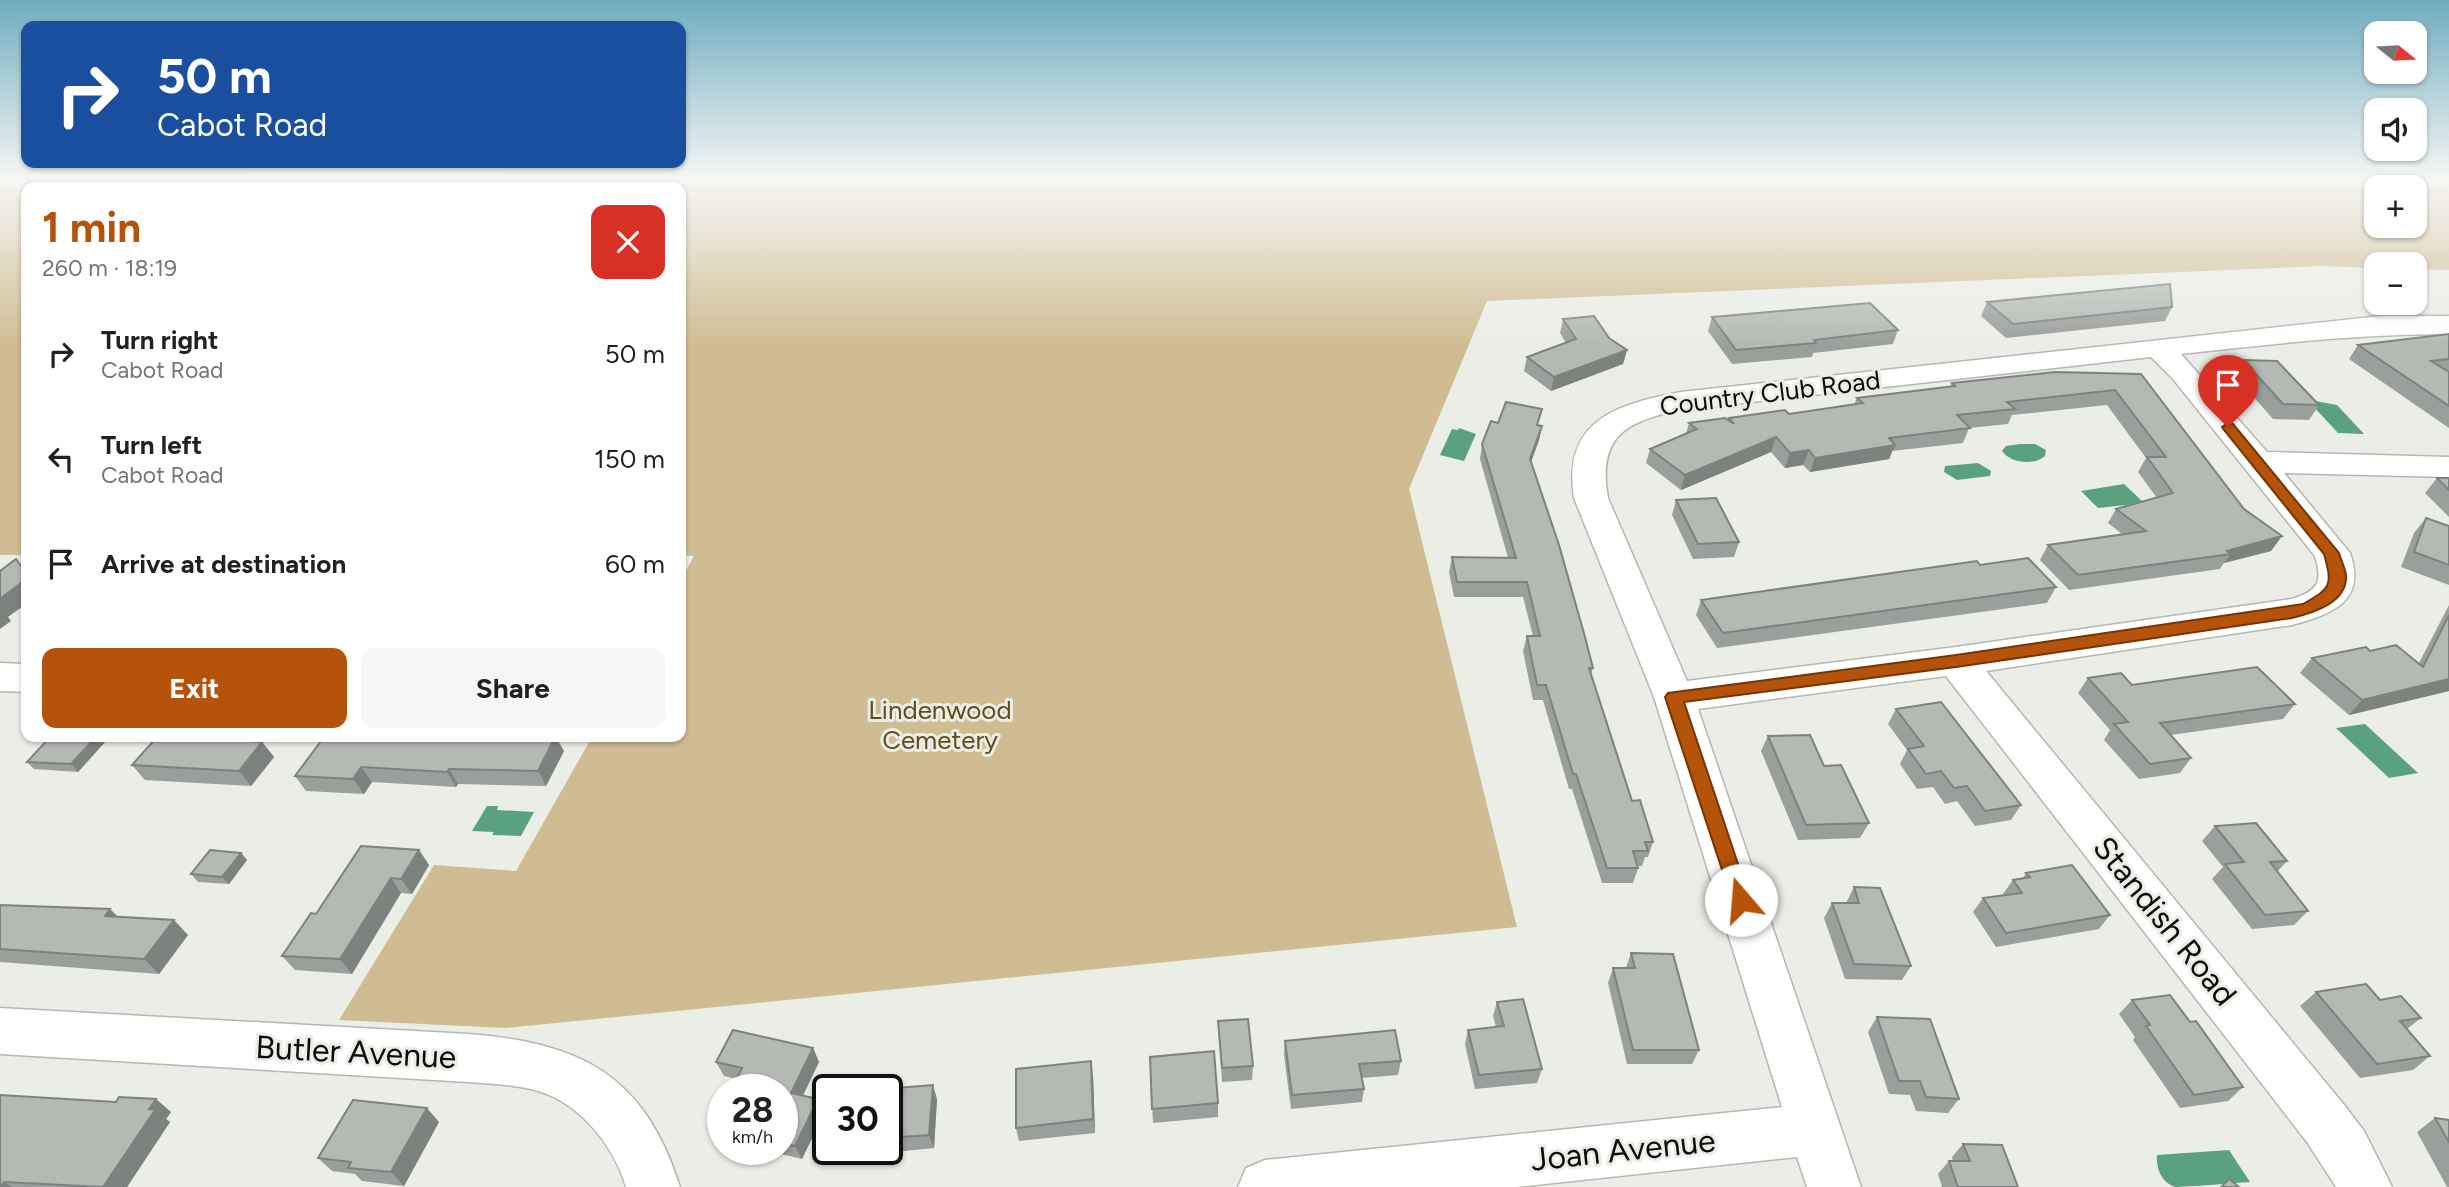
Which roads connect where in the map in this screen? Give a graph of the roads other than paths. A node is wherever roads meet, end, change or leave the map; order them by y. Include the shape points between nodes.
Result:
1 (2449, 325) edge
2 (2158, 348) junction
3 (2257, 462) junction
4 (2449, 467) edge
5 (1956, 661) junction
6 (0, 677) edge
7 (21, 678) edge
8 (1674, 697) junction
9 (0, 1031) edge
10 (1815, 1129) junction
11 (1294, 1186) edge
12 (653, 1187) edge
13 (1833, 1187) edge
14 (2365, 1187) edge

1 - 2 street, Country Club Road via 2327,329
2 - 3 street
2 - 8 street, Country Club Road via 1681,401 1644,409 1614,424 1594,444 1587,484
3 - 4 street
3 - 5 street via 2332,553 2337,565 2336,587 2320,603 2292,612
5 - 8 street
5 - 14 street, Standish Road via 2326,1124
6 - 7 street
8 - 10 street, Country Club Road
9 - 12 street, Butler Avenue via 468,1058 539,1067 575,1082 615,1114 633,1137
10 - 11 street, Joan Avenue
10 - 13 street, Country Club Road

